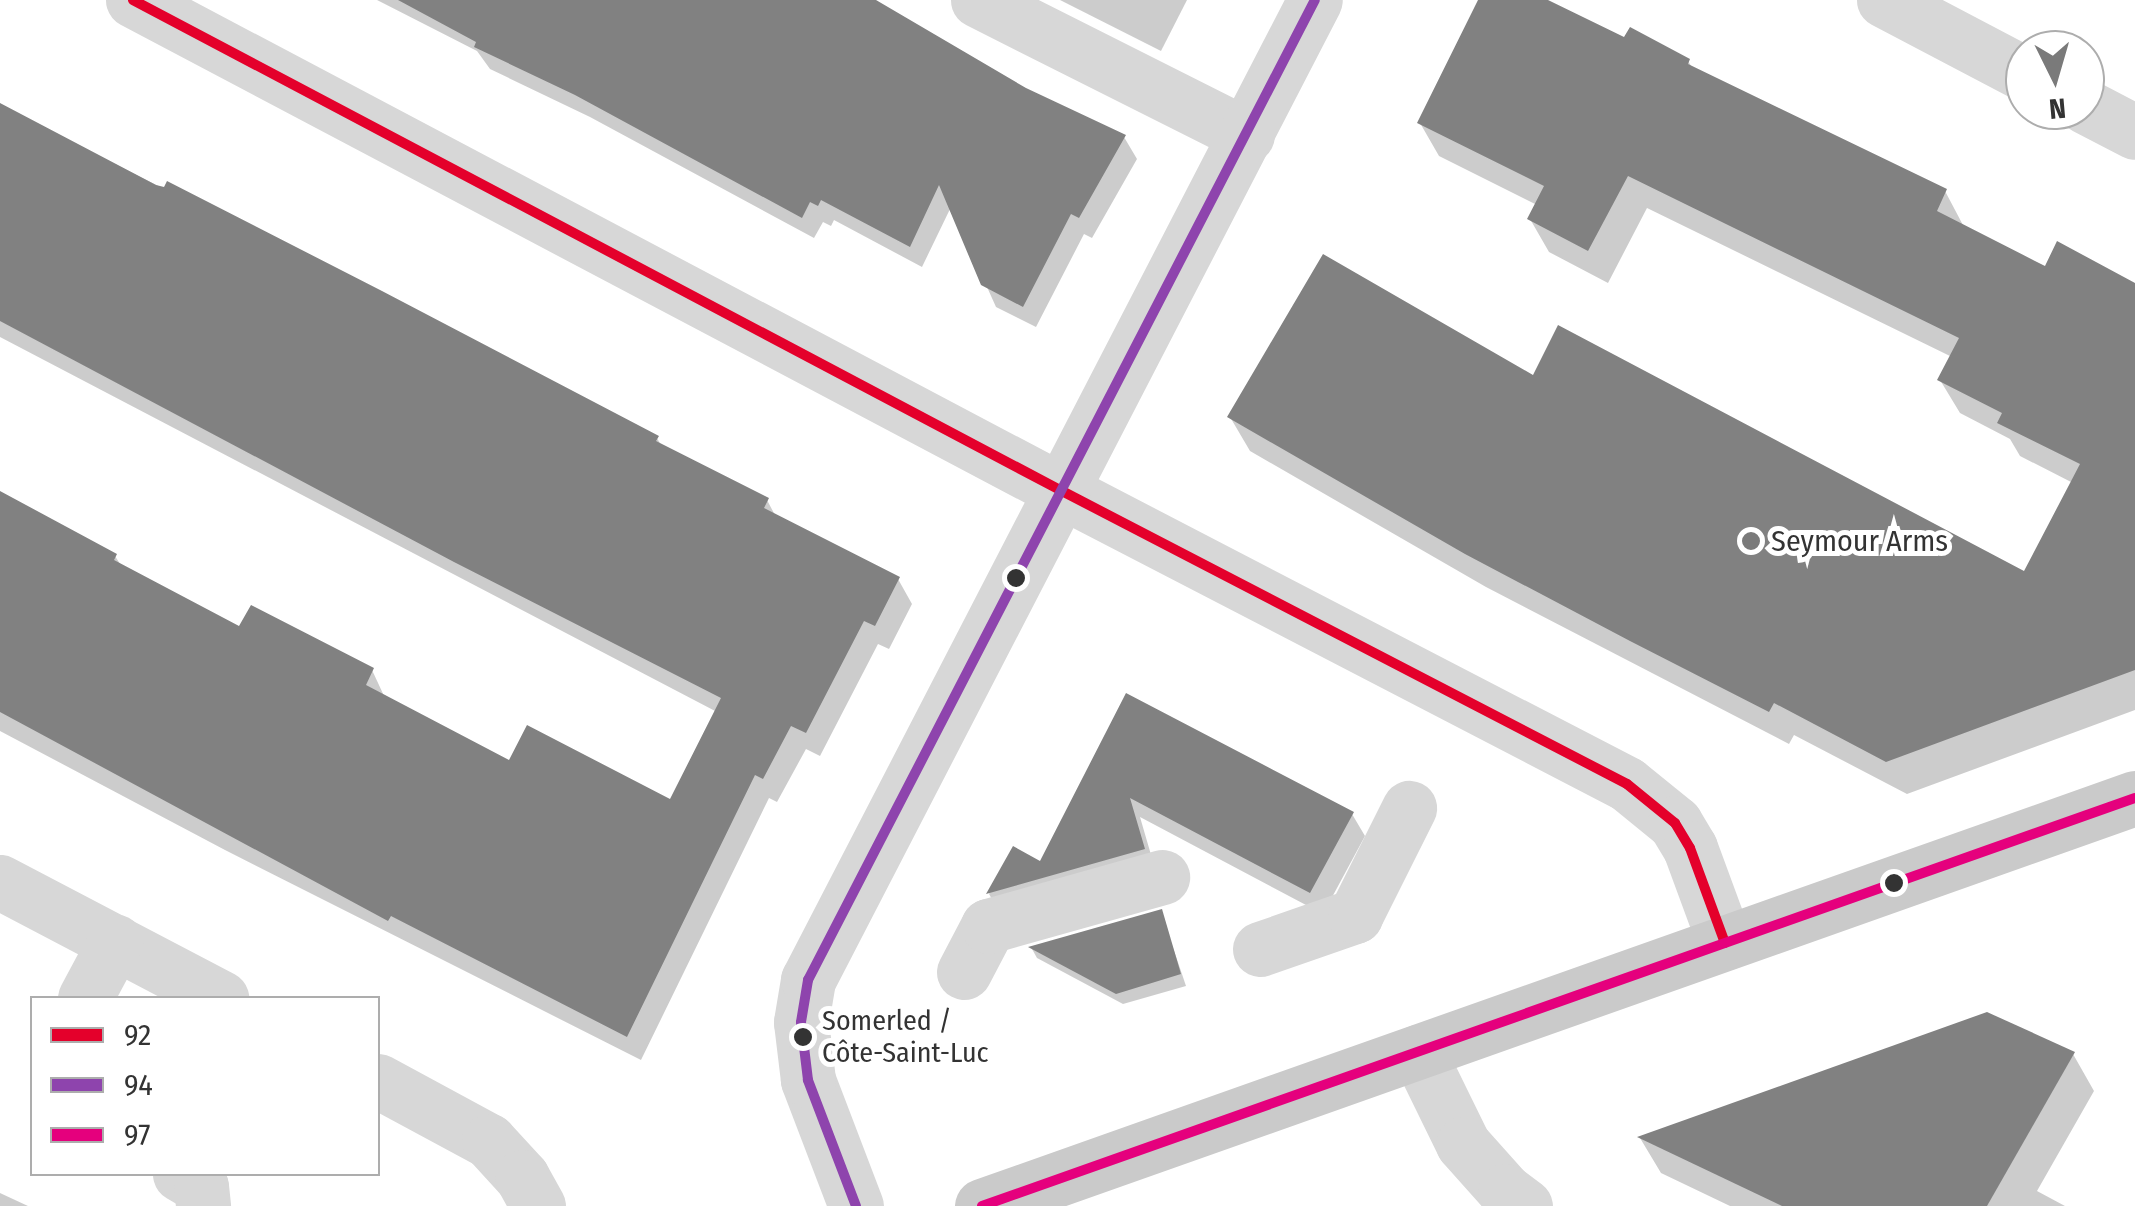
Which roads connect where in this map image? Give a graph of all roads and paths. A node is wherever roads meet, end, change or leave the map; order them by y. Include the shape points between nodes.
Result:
1 (133, 0) edge
2 (978, 0) edge
3 (1316, 0) edge
4 (1884, 0) edge
5 (2005, 64) edge
6 (2105, 116) edge
7 (2135, 132) edge
8 (1246, 136) junction
9 (1062, 492) junction
10 (2135, 798) edge
11 (1409, 808) dead end
12 (1162, 876) dead end
13 (0, 882) edge
14 (115, 942) junction
15 (1724, 943) junction
16 (1260, 949) dead end
17 (964, 972) dead end
18 (86, 996) edge
19 (217, 996) edge
20 (1418, 1052) junction
21 (380, 1083) edge
22 (184, 1176) edge
23 (204, 1206) edge
24 (538, 1206) edge
25 (856, 1206) edge
26 (982, 1206) edge
27 (1525, 1206) edge

1 - 9 street
2 - 8 street
3 - 8 street
4 - 5 street
6 - 7 street
8 - 9 street
9 - 15 street via 1640,793 1675,824 1690,848
9 - 25 street via 808,980 801,1022 808,1080
10 - 15 main road
11 - 16 street via 1355,916
12 - 17 street via 988,926
13 - 14 street
14 - 18 street
14 - 19 street
15 - 20 main road
20 - 26 main road
20 - 27 street via 1464,1144
21 - 24 street via 489,1140
22 - 23 street via 201,1186

